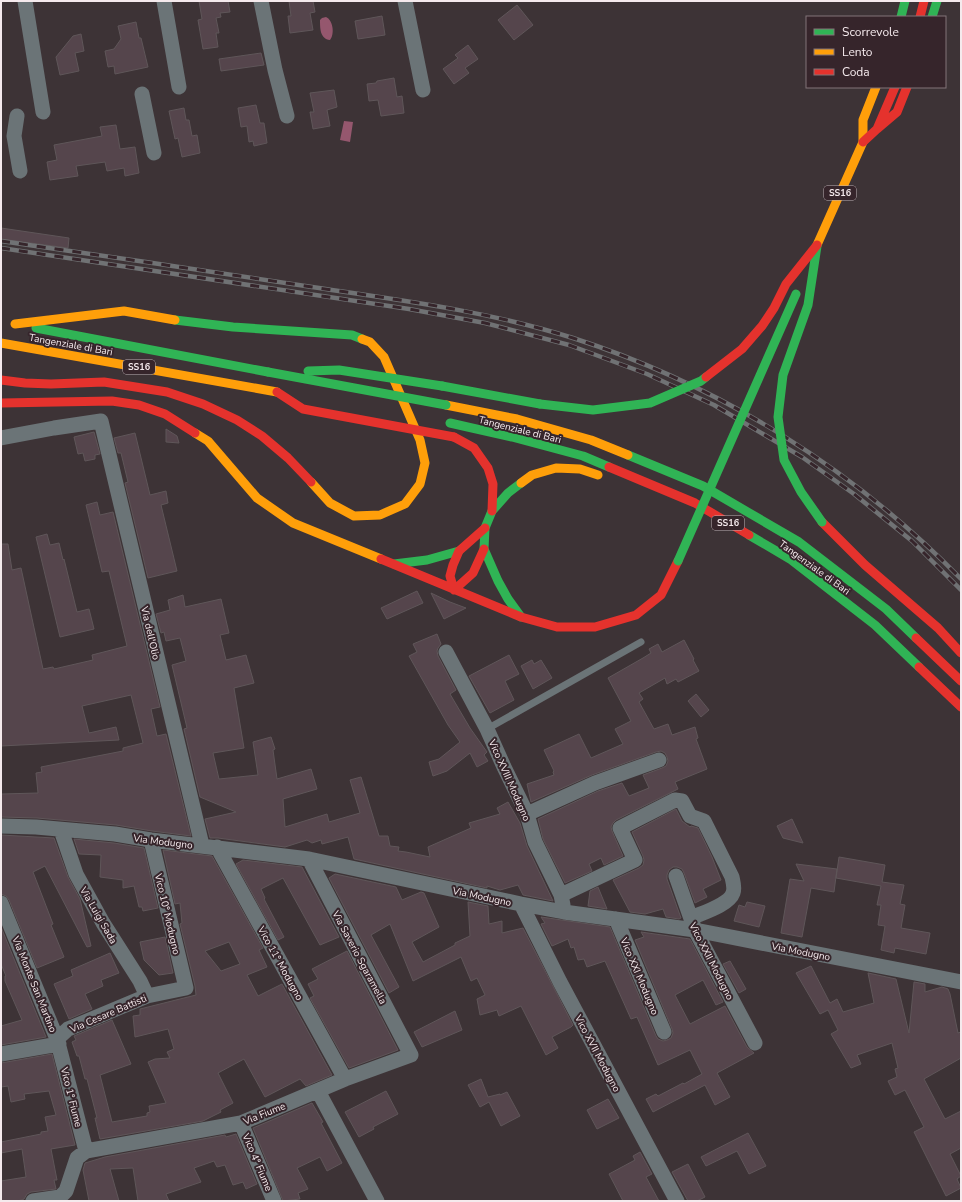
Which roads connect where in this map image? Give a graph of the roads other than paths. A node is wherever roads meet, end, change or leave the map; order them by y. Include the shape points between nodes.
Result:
1 (25, 1) edge
2 (164, 1) edge
3 (261, 1) edge
4 (405, 1) edge
5 (905, 1) edge
6 (924, 1) edge
7 (937, 1) edge
8 (901, 16) edge
9 (920, 16) edge
10 (932, 16) edge
11 (179, 87) dead end
12 (876, 88) edge
13 (895, 88) edge
14 (907, 88) edge
15 (423, 90) dead end
16 (142, 94) dead end
17 (43, 112) dead end
18 (17, 116) dead end
19 (287, 116) dead end
20 (877, 129) junction
21 (863, 142) junction
22 (154, 153) dead end
23 (20, 171) dead end
24 (817, 245) junction
25 (804, 274) dead end
26 (798, 288) dead end
27 (1, 343) edge
28 (268, 372) junction
29 (1, 380) edge
30 (277, 392) junction
31 (301, 396) dead end
32 (1, 403) edge
33 (403, 414) dead end
34 (418, 417) dead end
35 (446, 422) dead end
36 (1, 438) edge
37 (609, 479) dead end
38 (658, 497) dead end
39 (695, 503) junction
40 (492, 511) junction
41 (485, 528) junction
42 (484, 549) junction
43 (459, 551) junction
44 (392, 565) junction
45 (454, 590) junction
46 (520, 617) junction
47 (641, 642) dead end
48 (446, 652) dead end
49 (961, 653) edge
50 (961, 681) edge
51 (961, 707) edge
52 (487, 729) junction
53 (659, 760) dead end
54 (527, 814) junction
55 (1, 826) edge
56 (61, 830) junction
57 (151, 840) junction
58 (210, 846) junction
59 (309, 859) junction
60 (676, 876) dead end
61 (561, 895) junction
62 (1, 903) edge
63 (521, 904) junction
64 (564, 912) junction
65 (616, 919) junction
66 (693, 924) junction
67 (961, 982) edge
68 (186, 988) joint
69 (147, 996) junction
70 (664, 1032) dead end
71 (58, 1041) junction
72 (755, 1043) dead end
73 (1, 1054) edge
74 (411, 1055) joint
75 (345, 1080) junction
76 (318, 1091) junction
77 (241, 1123) junction
78 (86, 1151) junction
79 (34, 1201) edge
80 (274, 1201) edge
81 (377, 1201) edge
82 (677, 1201) edge

1 - 17 street
2 - 11 street
3 - 19 street
4 - 15 street
5 - 8 main road
6 - 9 main road
7 - 10 main road
12 - 21 main road, SS16 via 863,120
13 - 20 main road, SS16
14 - 20 main road via 897,112
16 - 22 street
18 - 23 street via 14,136
20 - 21 main road, SS16
21 - 24 main road, SS16
24 - 25 main road, bridge
24 - 28 main road, bridge via 786,284 762,326 742,349 701,381 650,403 593,410 540,404 339,370
24 - 49 main road, bridge via 808,305 783,375 778,417 784,460 801,492 822,522 865,565 938,628
26 - 46 main road, bridge via 661,595 636,615 595,627 557,627
27 - 30 main road, Tangenziale di Bari / SS16
28 - 29 main road, Tangenziale di Bari / SS16 via 12,324 124,311 233,327 352,335 370,342 384,358 420,440 425,463 420,484 405,504 380,515 354,516 330,503 288,458 262,436 237,420 203,404 167,392 104,382 51,384
28 - 50 main road, Tangenziale di Bari / SS16, bridge via 517,419 591,440 703,486 799,542 886,609
30 - 31 main road, Tangenziale di Bari / SS16
30 - 40 main road, bridge via 303,409 454,437 474,448 488,468 493,484
32 - 44 main road via 112,401 139,405 165,414 208,441 257,498 293,523
33 - 34 main road
35 - 39 main road, Tangenziale di Bari / SS16 via 583,456
36 - 58 street, Via dell'Olio via 100,421
37 - 40 main road via 580,469 556,468 532,475 508,493
38 - 39 main road
39 - 51 main road, Tangenziale di Bari / SS16 via 790,560 875,625
40 - 41 main road
41 - 42 main road
41 - 43 main road
42 - 45 main road via 473,573
42 - 46 main road via 498,581
43 - 44 main road via 433,560
43 - 45 main road via 450,576
44 - 45 main road
45 - 46 main road
47 - 52 lane
48 - 52 street, Vico XVIII Modugno
52 - 54 street, Vico XVIII Modugno
53 - 54 street via 595,783
54 - 61 street, Vico XVIII Modugno via 535,842
55 - 56 street, Via Modugno
56 - 57 street, Via Modugno via 116,834
56 - 69 street, Via Luigi Sada via 76,874
57 - 58 street, Via Modugno
57 - 68 street, Vico 10° Modugno
58 - 59 street, Via Modugno
58 - 75 street, Vico 11° Modugno
59 - 63 street, Via Modugno
59 - 74 street, Via Saverio Sgaramella
60 - 66 street, Vico XXII Modugno
61 - 64 street, Vico XVIII Modugno
61 - 66 street via 635,860 620,828 675,800 682,801 690,816 704,820 734,887 728,901
62 - 71 street, Via Monte San Martino
63 - 64 street, Via Modugno
63 - 82 street, Vico XVII Modugno
64 - 65 street, Via Modugno
65 - 66 street, Via Modugno
65 - 70 street, Vico XXI Modugno
66 - 67 street, Via Modugno
66 - 72 street, Vico XXII Modugno
68 - 69 street, Via Cesare Battisti
69 - 71 street, Via Cesare Battisti via 68,1029
71 - 73 street, Via Cesare Battisti
71 - 78 street, Vico 1° Fiume
74 - 75 street, Via Fiume
75 - 76 street, Via Fiume
76 - 77 street, Via Fiume
76 - 81 street
77 - 78 street, Via Fiume
77 - 80 street, Vico 4° Fiume
78 - 79 street via 77,1158 66,1191 60,1197

